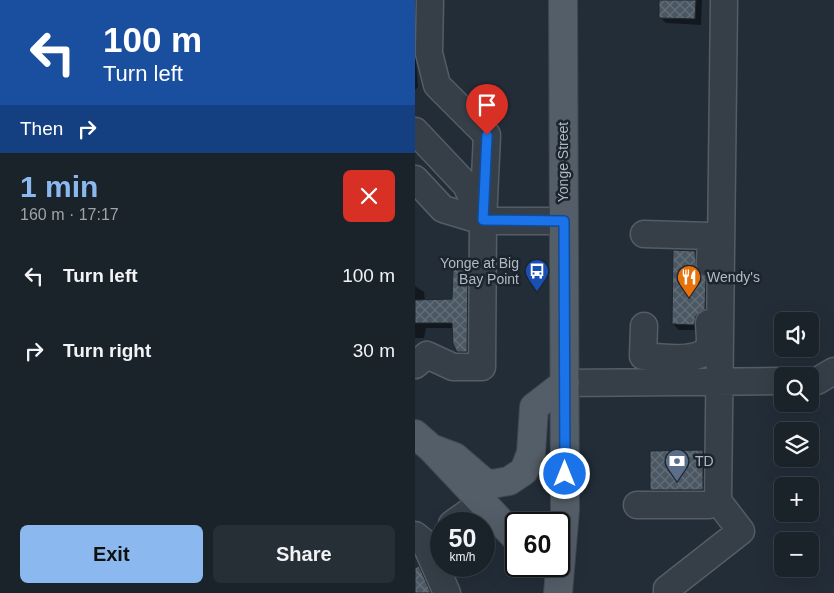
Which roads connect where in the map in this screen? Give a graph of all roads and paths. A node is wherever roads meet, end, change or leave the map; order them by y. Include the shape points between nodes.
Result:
1 (563, 0) edge
2 (724, 0) edge
3 (425, 6) edge
4 (415, 131) edge
5 (415, 166) edge
6 (415, 179) edge
7 (443, 208) junction
8 (483, 220) junction
9 (564, 221) junction
10 (644, 234) dead end
11 (643, 326) dead end
12 (415, 366) edge
13 (834, 371) edge
14 (819, 380) edge
15 (720, 381) junction
16 (774, 381) edge
17 (565, 382) junction
18 (423, 441) edge
19 (718, 501) junction
20 (483, 502) junction
21 (637, 505) dead end
22 (469, 512) edge
23 (505, 526) edge
24 (424, 540) edge
25 (548, 577) edge
26 (559, 591) edge
27 (447, 593) edge
28 (667, 593) edge

1 - 9 main road, Yonge Street
2 - 15 lane
3 - 8 lane via 429,54 437,85 487,135
4 - 8 lane via 465,185
5 - 7 lane
6 - 7 lane
7 - 8 lane
8 - 9 lane
8 - 12 lane via 482,367 453,367 427,355
9 - 17 main road, Yonge Street
10 - 11 lane via 711,236 709,346 695,358 643,356
13 - 14 lane
15 - 16 lane
15 - 17 lane
15 - 19 lane
17 - 18 main road via 534,407 531,453 523,470 509,481 484,482 455,457
17 - 26 main road, Yonge Street via 565,510
18 - 20 main road
19 - 21 lane via 709,505
19 - 28 lane via 741,531 667,589
20 - 22 lane
20 - 23 main road
24 - 27 lane
25 - 26 main road

